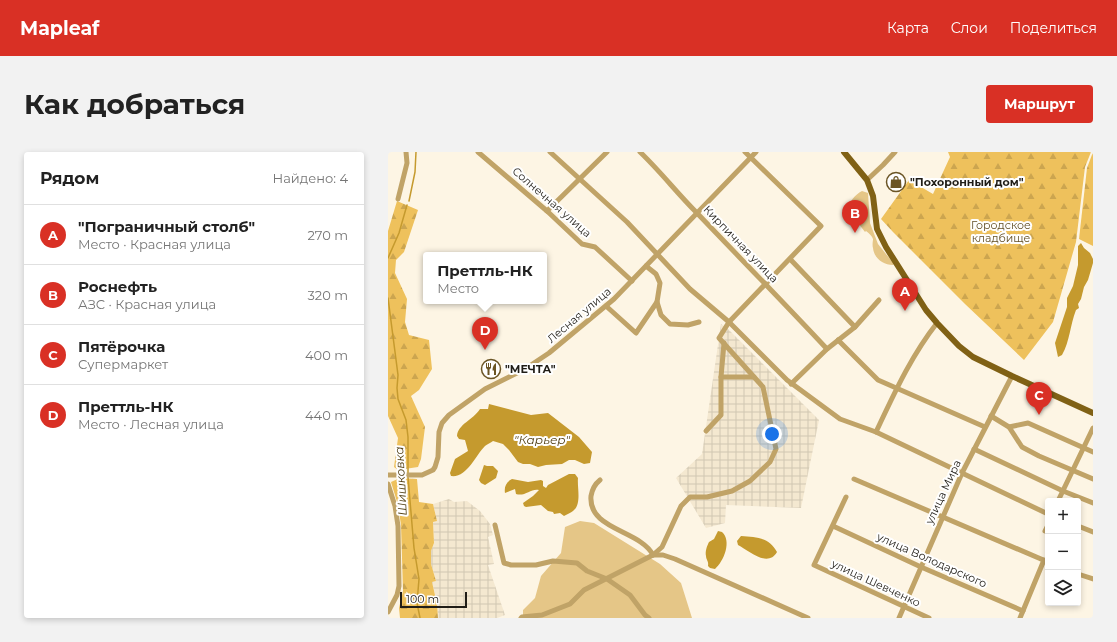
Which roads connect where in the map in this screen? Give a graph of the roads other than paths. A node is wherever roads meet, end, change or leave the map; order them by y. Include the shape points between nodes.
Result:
1 (406, 152) edge
2 (478, 152) edge
3 (550, 152) edge
4 (607, 152) edge
5 (640, 152) edge
6 (745, 152) edge
7 (756, 152) edge
8 (844, 152) edge
9 (895, 152) edge
10 (750, 158) junction
11 (580, 179) junction
12 (867, 180) junction
13 (398, 199) dead end
14 (547, 211) junction
15 (697, 213) junction
16 (658, 254) junction
17 (790, 259) junction
18 (646, 266) junction
19 (632, 281) junction
20 (766, 283) junction
21 (879, 300) dead end
22 (657, 302) junction
23 (606, 306) junction
24 (699, 322) dead end
25 (729, 322) junction
26 (937, 323) junction
27 (854, 327) junction
28 (838, 340) junction
29 (724, 343) junction
30 (827, 349) junction
31 (1012, 376) junction
32 (721, 377) junction
33 (754, 377) junction
34 (791, 384) junction
35 (896, 388) junction
36 (1093, 413) edge
37 (991, 416) junction
38 (985, 427) junction
39 (1009, 427) junction
40 (1093, 428) edge
41 (706, 431) dead end
42 (876, 432) junction
43 (1085, 448) junction
44 (974, 449) junction
45 (1093, 452) edge
46 (1074, 471) junction
47 (962, 473) junction
48 (388, 475) edge
49 (854, 479) dead end
50 (1093, 479) edge
51 (600, 480) dead end
52 (388, 484) edge
53 (1063, 491) junction
54 (846, 498) dead end
55 (1060, 498) edge
56 (1093, 503) edge
57 (1045, 513) edge
58 (942, 517) junction
59 (495, 525) dead end
60 (833, 526) junction
61 (1081, 527) edge
62 (1093, 532) edge
63 (653, 555) junction
64 (1045, 561) edge
65 (1045, 563) edge
66 (921, 567) junction
67 (1081, 575) edge
68 (607, 579) junction
69 (1093, 579) edge
70 (904, 607) junction
71 (1023, 611) junction
72 (388, 612) edge
73 (521, 618) edge
74 (650, 618) edge
75 (808, 618) edge
76 (899, 618) edge
77 (929, 618) edge
78 (1020, 618) edge

1 - 13 street via 407,163
2 - 14 street, Солнечная улица
3 - 11 street
4 - 11 street
5 - 15 street, Кирпичная улица
6 - 10 street
7 - 10 street, Лесная улица
8 - 12 main road
9 - 12 street
10 - 15 street, Лесная улица
10 - 17 street via 821,226
11 - 14 street
11 - 16 street
12 - 26 main road via 877,229 926,310
14 - 19 street, Солнечная улица via 582,244 595,248
15 - 16 street, Лесная улица
15 - 20 street, Кирпичная улица
16 - 18 street, Лесная улица
16 - 25 street via 690,289
17 - 20 street
17 - 27 street
18 - 19 street, Лесная улица
18 - 22 street via 656,274 660,283
19 - 23 street, Лесная улица
20 - 25 street
20 - 30 street, Кирпичная улица
21 - 27 street
22 - 23 street via 636,333
22 - 24 street via 661,315 670,324 688,325
23 - 48 street, Лесная улица via 550,353 525,370 485,389 449,415 442,423 438,457 435,466 429,472 422,475
25 - 29 street via 719,338
25 - 34 street
26 - 31 main road via 973,357
26 - 35 street
27 - 28 street
28 - 30 street
28 - 35 street via 878,380
29 - 32 street
29 - 33 street
30 - 34 street
31 - 36 main road
31 - 37 street, улица Мира
32 - 33 street
32 - 41 street via 721,415
33 - 63 street via 763,387 774,436 776,449 770,462 750,481 732,491 707,497 690,497 681,506 662,546
34 - 42 street via 840,419
35 - 38 street
35 - 42 street
37 - 38 street, улица Мира
37 - 39 street
38 - 44 street, улица Мира
39 - 43 street via 1028,423
39 - 46 street via 1022,447
40 - 43 street
42 - 47 street
43 - 45 street
43 - 46 street
44 - 47 street, улица Мира
44 - 53 street
46 - 50 street
46 - 53 street
47 - 57 street
47 - 58 street, улица Мира
49 - 58 street
51 - 63 street via 592,493 594,514 650,548
52 - 72 street via 398,526 399,586
53 - 55 street
53 - 56 street
54 - 60 street
58 - 64 street
58 - 66 street, улица Мира
59 - 68 street via 504,563 577,563 587,571
60 - 66 street, улица Володарского
60 - 70 street, улица Шевченко via 814,565
61 - 62 street
63 - 68 street
63 - 75 street via 675,559
65 - 71 street
66 - 70 street, улица Мира
66 - 71 street, улица Володарского
67 - 69 street
68 - 73 street via 584,590 570,604 542,615
68 - 74 street via 630,595
70 - 76 street, улица Мира
70 - 77 street, улица Шевченко
71 - 78 street

